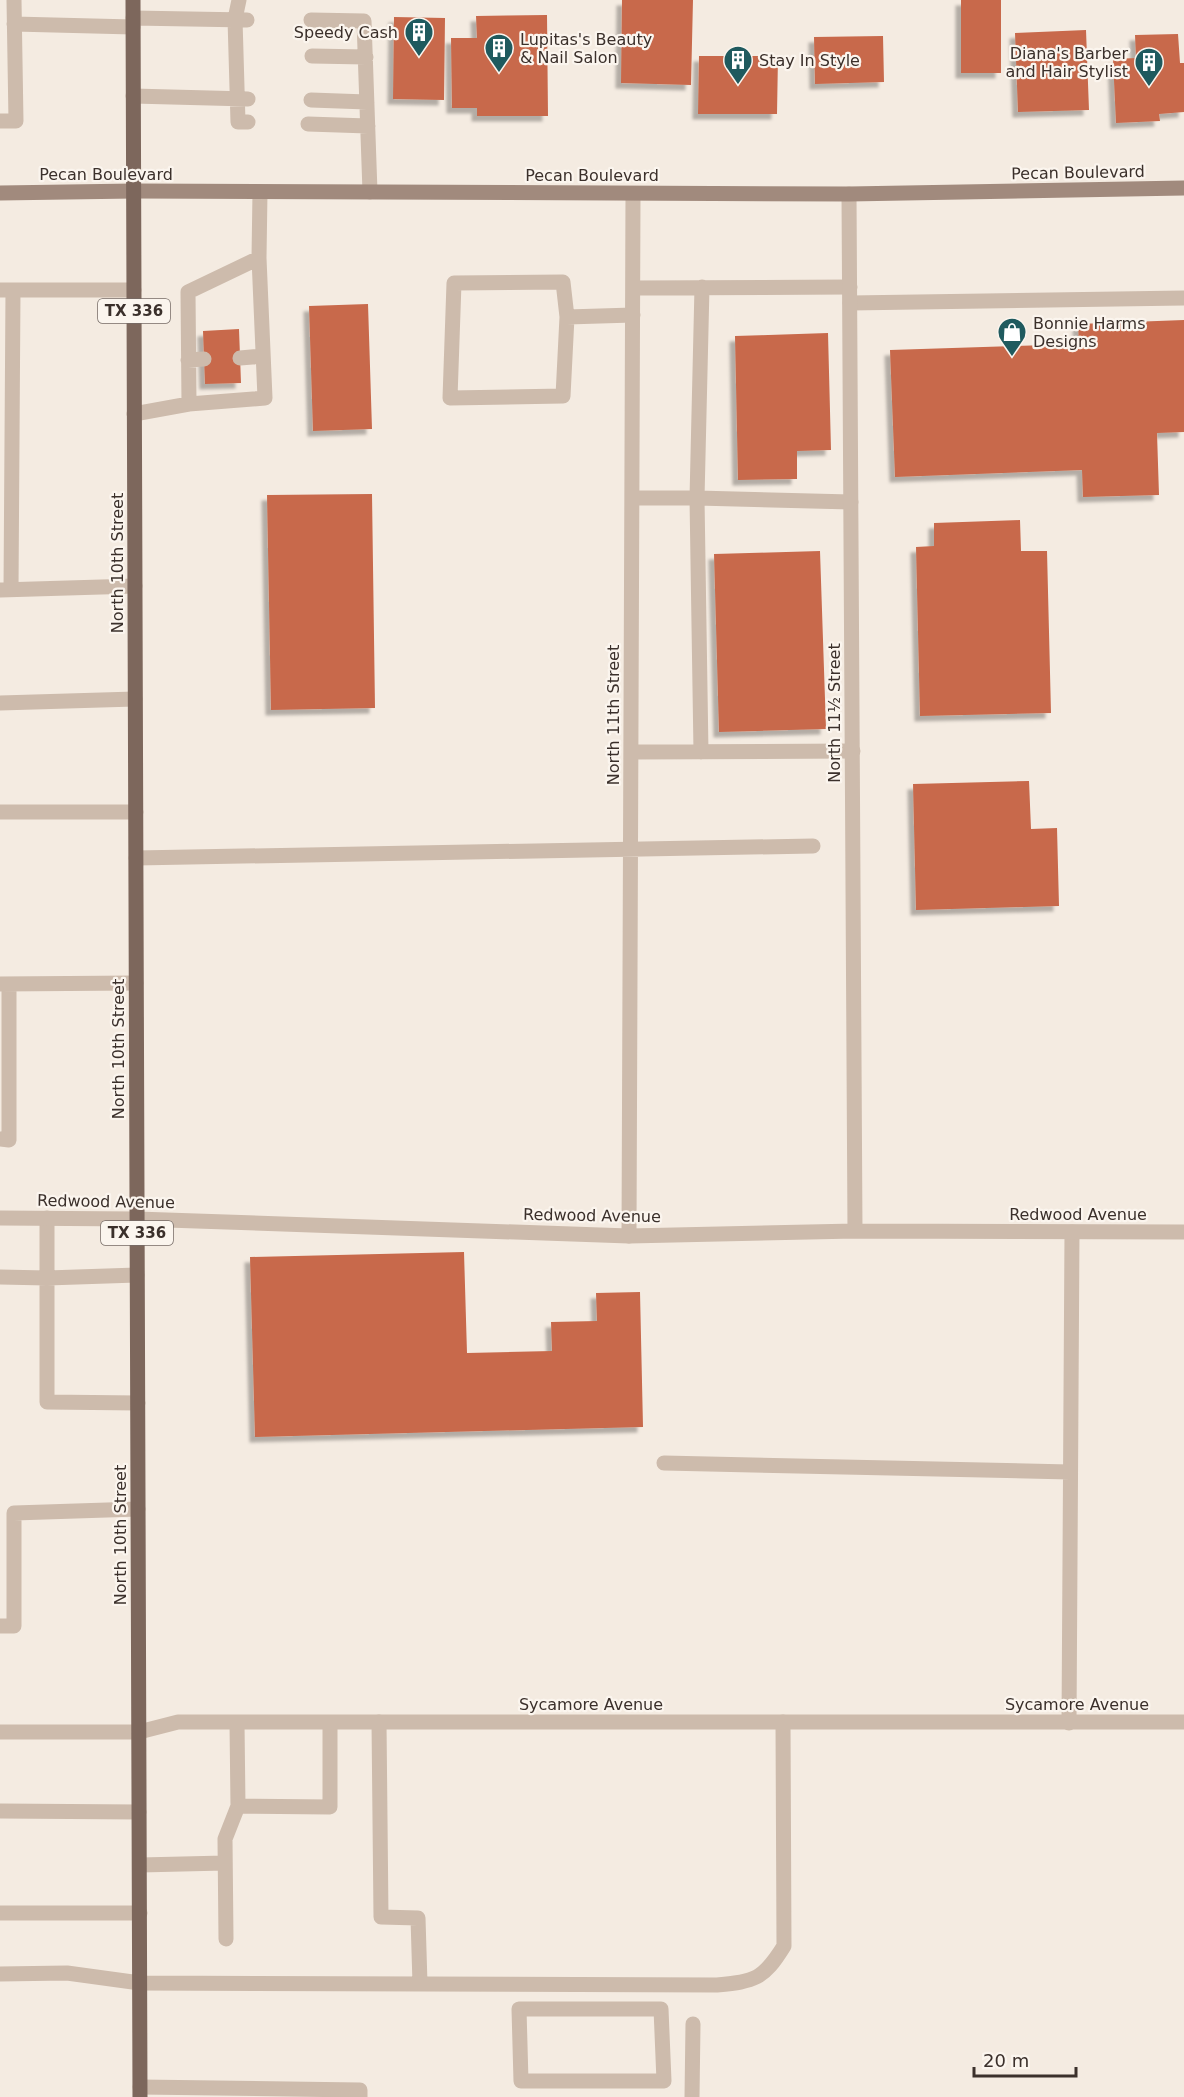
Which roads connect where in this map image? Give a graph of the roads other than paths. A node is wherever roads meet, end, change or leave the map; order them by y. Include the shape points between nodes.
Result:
1 (14, 0) edge
2 (133, 0) edge
3 (238, 0) edge
4 (241, 20) junction
5 (311, 21) dead end
6 (133, 22) junction
7 (14, 24) junction
8 (312, 56) dead end
9 (366, 57) junction
10 (134, 96) junction
11 (243, 99) junction
12 (311, 100) dead end
13 (367, 102) junction
14 (0, 121) edge
15 (248, 122) dead end
16 (308, 124) dead end
17 (368, 126) junction
18 (1184, 188) edge
19 (134, 191) junction
20 (260, 192) junction
21 (370, 192) junction
22 (0, 193) edge
23 (633, 194) junction
24 (849, 194) junction
25 (259, 258) junction
26 (702, 287) junction
27 (850, 287) junction
28 (633, 288) junction
29 (6, 290) edge
30 (134, 291) junction
31 (1184, 298) edge
32 (850, 303) junction
33 (633, 315) junction
34 (567, 317) junction
35 (263, 356) junction
36 (240, 358) dead end
37 (204, 359) dead end
38 (188, 360) junction
39 (189, 404) junction
40 (134, 414) junction
41 (632, 498) junction
42 (697, 498) junction
43 (851, 502) junction
44 (135, 586) junction
45 (5, 590) edge
46 (135, 699) junction
47 (0, 702) edge
48 (853, 751) junction
49 (631, 752) junction
50 (701, 752) junction
51 (0, 812) edge
52 (136, 812) junction
53 (813, 846) dead end
54 (631, 848) junction
55 (136, 858) junction
56 (136, 983) junction
57 (4, 984) edge
58 (0, 1139) edge
59 (0, 1218) edge
60 (47, 1218) junction
61 (137, 1219) junction
62 (855, 1232) junction
63 (1072, 1232) junction
64 (1184, 1232) edge
65 (629, 1236) junction
66 (137, 1275) junction
67 (0, 1277) edge
68 (47, 1278) junction
69 (138, 1403) junction
70 (664, 1463) dead end
71 (1070, 1472) junction
72 (138, 1509) junction
73 (0, 1626) edge
74 (237, 1722) junction
75 (379, 1722) junction
76 (783, 1722) junction
77 (1069, 1722) junction
78 (1184, 1722) edge
79 (330, 1723) junction
80 (0, 1732) edge
81 (139, 1732) junction
82 (238, 1806) junction
83 (0, 1811) edge
84 (139, 1812) junction
85 (225, 1863) junction
86 (140, 1865) junction
87 (0, 1913) edge
88 (140, 1913) junction
89 (226, 1940) dead end
90 (0, 1974) edge
91 (140, 1983) junction
92 (420, 1984) junction
93 (604, 1985) junction
94 (605, 2009) junction
95 (693, 2024) dead end
96 (581, 2081) junction
97 (140, 2092) edge
98 (214, 2092) edge
99 (360, 2097) edge
100 (581, 2097) edge
101 (692, 2097) edge

1 - 7 street
2 - 6 main road, North 10th Street / TX 336
3 - 4 street
4 - 6 street
4 - 11 street
5 - 9 street via 364,21
6 - 7 street
6 - 10 main road, North 10th Street / TX 336
7 - 14 street via 16,121
8 - 9 street
9 - 13 street
10 - 11 street
10 - 19 main road, North 10th Street / TX 336
11 - 15 street via 237,122
12 - 13 street
13 - 17 street
16 - 17 street
17 - 21 street
18 - 24 main road, Pecan Boulevard
19 - 20 main road, Pecan Boulevard
19 - 22 main road, Pecan Boulevard
19 - 30 main road, North 10th Street / TX 336
20 - 21 main road, Pecan Boulevard
20 - 25 street
21 - 23 main road, Pecan Boulevard
23 - 24 main road, Pecan Boulevard
23 - 28 street, North 11th Street
24 - 27 street, North 11½ Street
25 - 35 street
25 - 38 street via 188,291
26 - 27 street
26 - 28 street
26 - 42 street
27 - 32 street, North 11½ Street
28 - 33 street, North 11th Street
29 - 30 street
29 - 45 street
30 - 40 main road, North 10th Street / TX 336
31 - 32 street
32 - 43 street, North 11½ Street
33 - 34 street
33 - 41 street, North 11th Street
34 - 34 street via 563,396 450,398 454,283 563,282
35 - 36 street
35 - 39 street via 265,398
37 - 38 street
38 - 39 street
39 - 40 street
40 - 44 main road, North 10th Street / TX 336
41 - 42 street
41 - 49 street, North 11th Street
42 - 43 street
42 - 50 street
43 - 48 street, North 11½ Street
44 - 45 street
44 - 46 main road, North 10th Street / TX 336
46 - 47 street
46 - 52 main road, North 10th Street / TX 336
48 - 50 street
48 - 62 street, North 11½ Street
49 - 50 street
49 - 54 street, North 11th Street
51 - 52 street
52 - 55 main road, North 10th Street / TX 336
53 - 54 street
54 - 55 street
54 - 65 street, North 11th Street
55 - 56 main road, North 10th Street / TX 336
56 - 57 street
56 - 61 main road, North 10th Street / TX 336
57 - 58 street via 9,1140
59 - 60 street, Redwood Avenue
60 - 61 street, Redwood Avenue
60 - 68 street
61 - 65 street, Redwood Avenue
61 - 66 main road, North 10th Street / TX 336
62 - 63 street, Redwood Avenue
62 - 65 street, Redwood Avenue
63 - 64 street, Redwood Avenue
63 - 71 street
66 - 68 street
66 - 69 main road, North 10th Street / TX 336
67 - 68 street
68 - 69 street via 47,1402
69 - 72 main road, North 10th Street / TX 336
70 - 71 street
71 - 77 street
72 - 73 street via 14,1513 14,1626
72 - 81 main road, North 10th Street / TX 336
74 - 79 street, Sycamore Avenue
74 - 81 street, Sycamore Avenue via 178,1722
74 - 82 street
75 - 76 street, Sycamore Avenue
75 - 79 street, Sycamore Avenue
75 - 92 street via 381,1917 418,1918
76 - 77 street, Sycamore Avenue
76 - 93 street via 784,1946 773,1964 757,1979 739,1983
77 - 78 street, Sycamore Avenue
79 - 82 street via 330,1807
80 - 81 street, Sycamore Avenue
81 - 84 main road, North 10th Street / TX 336
82 - 85 street via 225,1839
83 - 84 street
84 - 86 main road, North 10th Street / TX 336
85 - 86 street
85 - 89 street
86 - 88 main road, North 10th Street / TX 336
87 - 88 street
88 - 91 main road, North 10th Street / TX 336
90 - 91 street via 67,1973
91 - 92 street
91 - 97 main road, North 10th Street / TX 336
92 - 93 street
93 - 94 street
94 - 96 street via 661,2008 664,2081
94 - 96 street via 519,2009 521,2081
95 - 101 street
96 - 100 street
97 - 98 street
98 - 99 street via 360,2090

